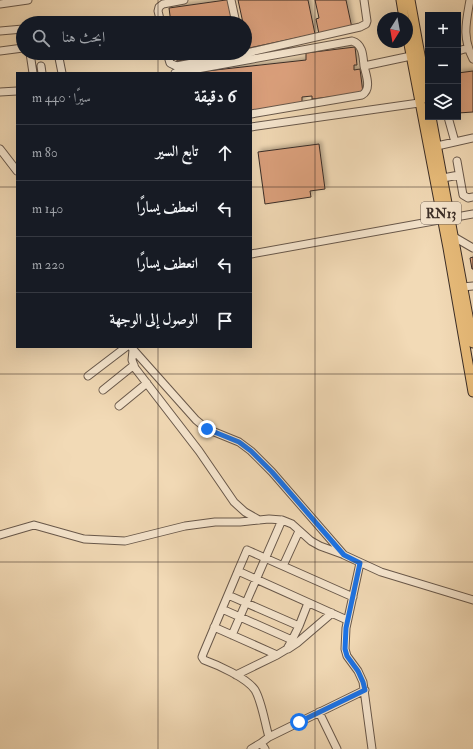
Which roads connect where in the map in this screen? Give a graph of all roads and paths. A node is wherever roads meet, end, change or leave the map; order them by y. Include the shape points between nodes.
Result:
1 (28, 0) edge
2 (184, 0) edge
3 (232, 0) edge
4 (364, 0) edge
5 (401, 0) edge
6 (410, 0) edge
7 (470, 0) edge
8 (0, 4) edge
9 (403, 12) edge
10 (159, 16) edge
11 (235, 16) edge
12 (16, 30) edge
13 (0, 31) edge
14 (410, 48) edge
15 (468, 48) junction
16 (16, 49) edge
17 (461, 50) edge
18 (0, 51) edge
19 (252, 51) edge
20 (411, 56) junction
21 (252, 59) edge
22 (424, 59) edge
23 (473, 59) edge
24 (31, 60) edge
25 (59, 60) edge
26 (169, 60) edge
27 (206, 60) edge
28 (247, 60) edge
29 (364, 66) junction
30 (33, 72) edge
31 (62, 72) edge
32 (181, 72) edge
33 (16, 90) edge
34 (0, 92) edge
35 (424, 101) edge
36 (252, 114) edge
37 (432, 120) edge
38 (449, 120) edge
39 (252, 127) edge
40 (473, 138) edge
41 (455, 142) junction
42 (437, 146) junction
43 (0, 149) edge
44 (457, 162) dead end
45 (15, 164) edge
46 (459, 175) junction
47 (443, 178) junction
48 (473, 197) edge
49 (473, 214) edge
50 (446, 220) junction
51 (454, 237) junction
52 (473, 248) edge
53 (252, 254) edge
54 (473, 286) edge
55 (463, 287) junction
56 (473, 342) edge
57 (125, 348) edge
58 (132, 348) edge
59 (134, 365) junction
60 (88, 376) dead end
61 (147, 383) junction
62 (103, 390) dead end
63 (473, 392) edge
64 (119, 406) dead end
65 (259, 520) junction
66 (282, 520) junction
67 (299, 531) junction
68 (0, 535) edge
69 (344, 555) junction
70 (266, 558) junction
71 (360, 563) junction
72 (283, 566) junction
73 (238, 571) junction
74 (256, 579) junction
75 (228, 595) junction
76 (353, 597) junction
77 (473, 600) edge
78 (246, 602) junction
79 (308, 603) junction
80 (222, 609) junction
81 (332, 613) junction
82 (240, 617) junction
83 (347, 620) junction
84 (298, 626) junction
85 (214, 627) junction
86 (232, 635) junction
87 (292, 640) junction
88 (287, 649) junction
89 (277, 655) junction
90 (236, 676) junction
91 (365, 690) junction
92 (319, 712) junction
93 (269, 737) junction
94 (263, 746) edge
95 (251, 749) edge
96 (337, 749) edge
97 (372, 749) edge

1 - 8 street
2 - 10 street via 163,4 159,7
3 - 11 street
4 - 19 street via 367,21 363,26
5 - 9 main road
6 - 22 main road, RN13
7 - 15 street via 465,28
12 - 13 street
14 - 20 main road, RN13
15 - 17 street
15 - 23 street
16 - 18 street
20 - 29 street
20 - 35 main road, RN13
21 - 29 street via 352,41 360,45
22 - 35 main road, RN13
24 - 30 street
25 - 31 street
26 - 27 street via 176,66
28 - 32 street
29 - 36 street via 368,88 362,95
33 - 34 street
35 - 39 street
35 - 50 main road, RN13
37 - 42 main road, RN13
38 - 41 street
40 - 41 street
41 - 42 street
42 - 47 main road, RN13
43 - 45 street
44 - 46 street
46 - 47 street
46 - 48 street via 463,195
47 - 50 main road, RN13
49 - 50 street
50 - 51 main road, RN13
50 - 53 street
50 - 63 main road, RN13
51 - 52 street
51 - 55 main road, RN13
54 - 55 street
55 - 56 main road, RN13
57 - 60 street
58 - 59 street
58 - 69 street via 196,420 207,429 239,442 251,451
59 - 61 street
59 - 62 street
61 - 64 street
61 - 65 street via 234,502
65 - 66 street
65 - 68 street via 192,525 154,532 125,541 84,539 34,525
66 - 67 street via 292,524
66 - 70 street
67 - 69 street via 320,546
67 - 72 street
69 - 71 street
70 - 72 street
70 - 73 street via 247,550
70 - 74 street
71 - 76 street
71 - 77 street via 381,572
72 - 76 street
73 - 74 street
73 - 75 street
74 - 78 street
74 - 79 street
75 - 78 street
75 - 80 street
76 - 83 street
78 - 82 street
78 - 84 street
79 - 81 street
79 - 84 street
80 - 82 street
80 - 85 street
81 - 83 street
81 - 88 street
82 - 86 street
82 - 87 street
83 - 91 street via 345,649 358,671
84 - 87 street
85 - 86 street
85 - 90 street via 202,657
86 - 89 street
87 - 88 street
88 - 89 street
89 - 90 street
90 - 93 street via 254,689
91 - 92 street
91 - 97 street
92 - 93 street
92 - 96 street
93 - 94 street
94 - 95 street

